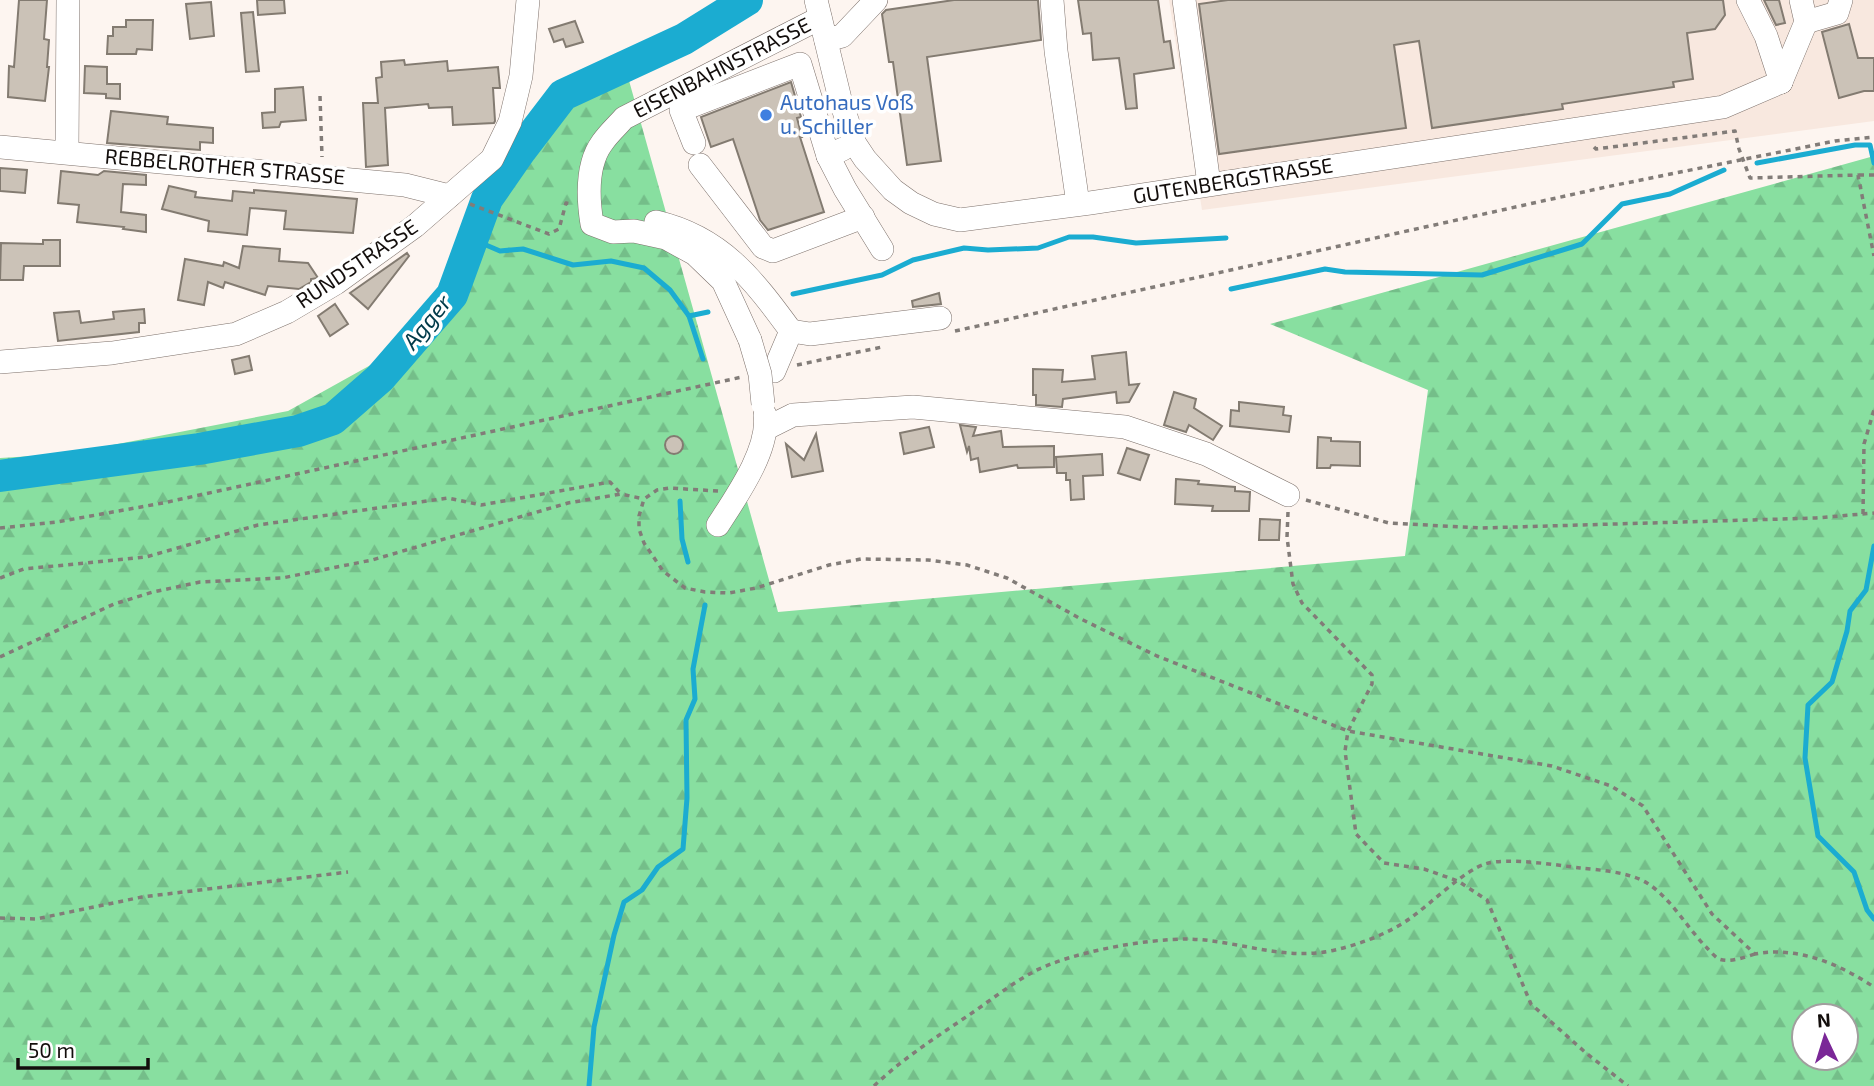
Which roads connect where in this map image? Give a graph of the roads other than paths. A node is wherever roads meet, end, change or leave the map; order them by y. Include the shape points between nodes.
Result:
1 (68, 0) edge
2 (528, 0) edge
3 (876, 0) edge
4 (1052, 0) edge
5 (1184, 0) edge
6 (1748, 0) edge
7 (1841, 0) edge
8 (1804, 11) edge
9 (820, 19) edge
10 (1781, 82) junction
11 (694, 143) dead end
12 (855, 144) junction
13 (0, 147) edge
14 (67, 152) junction
15 (828, 156) junction
16 (700, 165) dead end
17 (1209, 184) junction
18 (457, 199) junction
19 (1078, 204) junction
20 (863, 217) junction
21 (613, 232) junction
22 (883, 249) dead end
23 (941, 326) road end
24 (791, 331) junction
25 (0, 362) edge
26 (774, 370) road end
27 (767, 428) junction
28 (1288, 495) road end
29 (718, 525) dead end

1 - 14 street
2 - 18 street, RUNDSTRASSE via 521,76 510,122 492,159
3 - 9 street, EISENBAHNSTRASSE via 842,36
4 - 19 street
5 - 17 street
6 - 10 street
7 - 8 street via 1837,13
8 - 10 street
9 - 12 street, GUTENBERGSTRASSE
9 - 21 street, EISENBAHNSTRASSE via 624,118 600,145 590,176 592,224
10 - 17 street, GUTENBERGSTRASSE via 1723,107
11 - 15 street via 681,110 800,64
12 - 15 street
12 - 19 street, GUTENBERGSTRASSE via 893,190 934,214 960,220
13 - 14 street, REBBELROTHER STRASSE
14 - 18 street, REBBELROTHER STRASSE via 405,185
15 - 20 street
16 - 20 street via 763,247 773,251
17 - 19 street, GUTENBERGSTRASSE
18 - 25 street, RUNDSTRASSE via 336,283 287,312 236,334 112,354
20 - 22 street
21 - 24 street via 633,223 656,222 679,227 714,245 746,274
21 - 27 street, bridge via 666,238 695,254 723,281 750,340
23 - 24 street via 810,334
24 - 26 street
27 - 28 street via 793,415 913,407 1125,427 1206,454
27 - 29 street via 744,484

